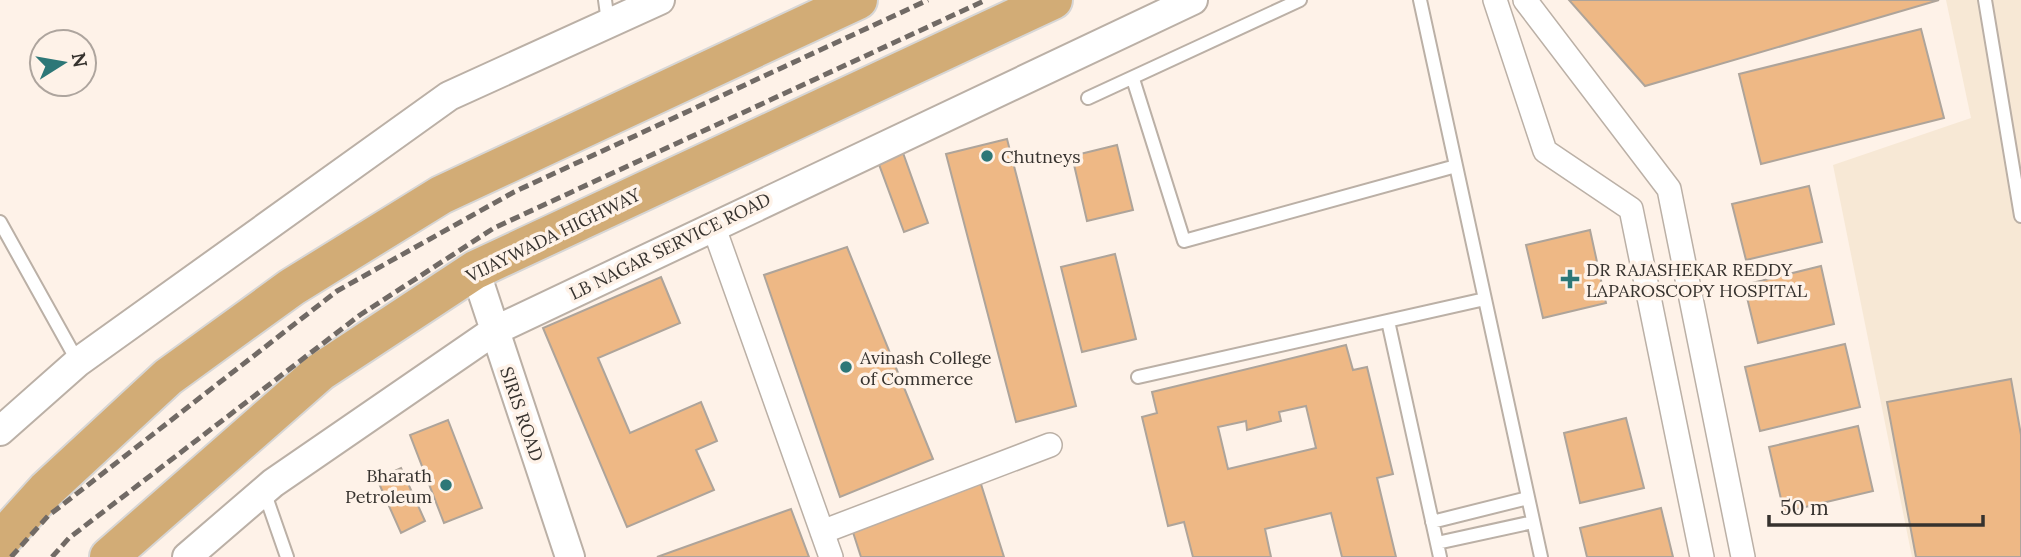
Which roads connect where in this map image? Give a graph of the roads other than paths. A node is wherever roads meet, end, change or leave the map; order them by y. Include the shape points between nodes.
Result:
1 (660, 0) edge
2 (858, 0) edge
3 (1053, 0) edge
4 (1193, 0) edge
5 (1300, 0) edge
6 (1420, 0) edge
7 (1495, 0) edge
8 (1525, 0) edge
9 (1985, 0) edge
10 (607, 11) edge
11 (1133, 79) junction
12 (1088, 98) dead end
13 (1456, 166) junction
14 (2021, 216) edge
15 (0, 222) edge
16 (713, 225) junction
17 (475, 270) junction
18 (1485, 299) junction
19 (1388, 321) junction
20 (494, 331) junction
21 (78, 362) junction
22 (1138, 377) dead end
23 (0, 431) edge
24 (1050, 445) dead end
25 (263, 490) junction
26 (1528, 498) junction
27 (1432, 522) junction
28 (1533, 522) junction
29 (822, 532) junction
30 (0, 540) edge
31 (1437, 543) junction
32 (3, 557) edge
33 (109, 557) edge
34 (187, 557) edge
35 (287, 557) edge
36 (570, 557) edge
37 (831, 557) edge
38 (1440, 557) edge
39 (1541, 557) edge
40 (1702, 557) edge
41 (1744, 557) edge

1 - 10 street
2 - 30 highway via 441,195 292,287 168,377 46,490
3 - 17 highway, VIJAYWADA HIGHWAY
4 - 16 street, LB NAGAR SERVICE ROAD
5 - 11 lane
6 - 13 lane
7 - 40 street via 1545,151 1631,209
8 - 41 street via 1669,189
9 - 14 lane
10 - 21 street via 449,96
11 - 12 lane
11 - 13 lane via 1184,242
13 - 18 lane
15 - 21 lane
16 - 20 street, LB NAGAR SERVICE ROAD
16 - 29 street
17 - 20 street, SIRIS ROAD
17 - 33 highway, VIJAYWADA HIGHWAY via 320,372
18 - 19 lane
18 - 26 lane
19 - 22 lane
19 - 27 lane
20 - 25 street, LB NAGAR SERVICE ROAD
20 - 36 street, SIRIS ROAD
21 - 23 street
24 - 29 street
25 - 34 street, LB NAGAR SERVICE ROAD
25 - 35 lane
26 - 27 lane
26 - 28 lane
27 - 31 lane
28 - 31 lane
28 - 39 lane
29 - 37 street
30 - 32 highway
31 - 38 lane

